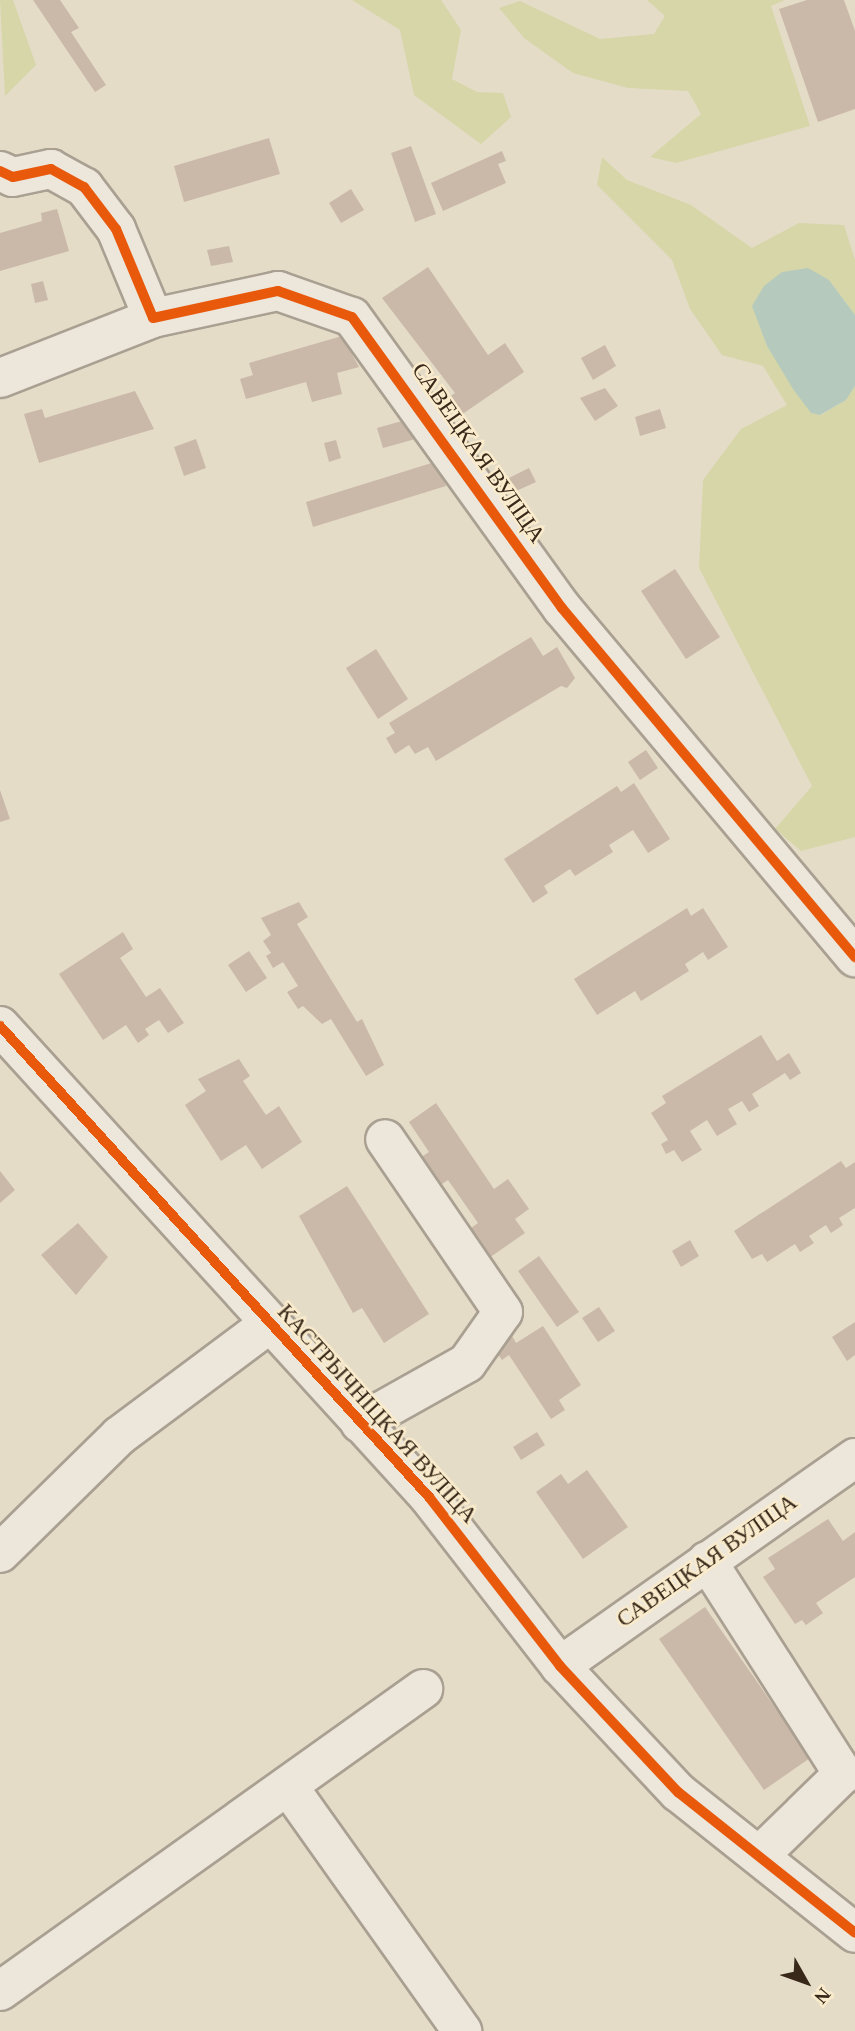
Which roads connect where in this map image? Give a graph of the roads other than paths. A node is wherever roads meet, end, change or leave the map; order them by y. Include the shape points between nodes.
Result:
1 (0, 171) edge
2 (153, 318) junction
3 (0, 378) edge
4 (855, 957) edge
5 (0, 1026) edge
6 (385, 1139) dead end
7 (268, 1325) junction
8 (360, 1423) junction
9 (855, 1458) edge
10 (0, 1553) edge
11 (707, 1560) junction
12 (560, 1666) junction
13 (423, 1689) dead end
14 (288, 1786) junction
15 (759, 1856) junction
16 (855, 1933) edge
17 (0, 1991) edge
18 (462, 2031) edge

1 - 2 street via 13,177 51,169 84,187 116,229
2 - 3 street, САВЕЦКАЯ ВУЛІЦА
2 - 4 street, САВЕЦКАЯ ВУЛІЦА via 278,291 352,317 562,608
5 - 7 street, КАСТРЫЧНІЦКАЯ ВУЛІЦА
6 - 8 street via 503,1312 467,1363
7 - 8 street, КАСТРЫЧНІЦКАЯ ВУЛІЦА
7 - 10 street via 119,1436
8 - 12 street, КАСТРЫЧНІЦКАЯ ВУЛІЦА via 429,1497
9 - 11 street, САВЕЦКАЯ ВУЛІЦА
11 - 12 street, САВЕЦКАЯ ВУЛІЦА
11 - 15 street via 843,1774
12 - 15 street, КАСТРЫЧНІЦКАЯ ВУЛІЦА via 678,1792
13 - 14 street
14 - 17 street
14 - 18 street
15 - 16 street, КАСТРЫЧНІЦКАЯ ВУЛІЦА

